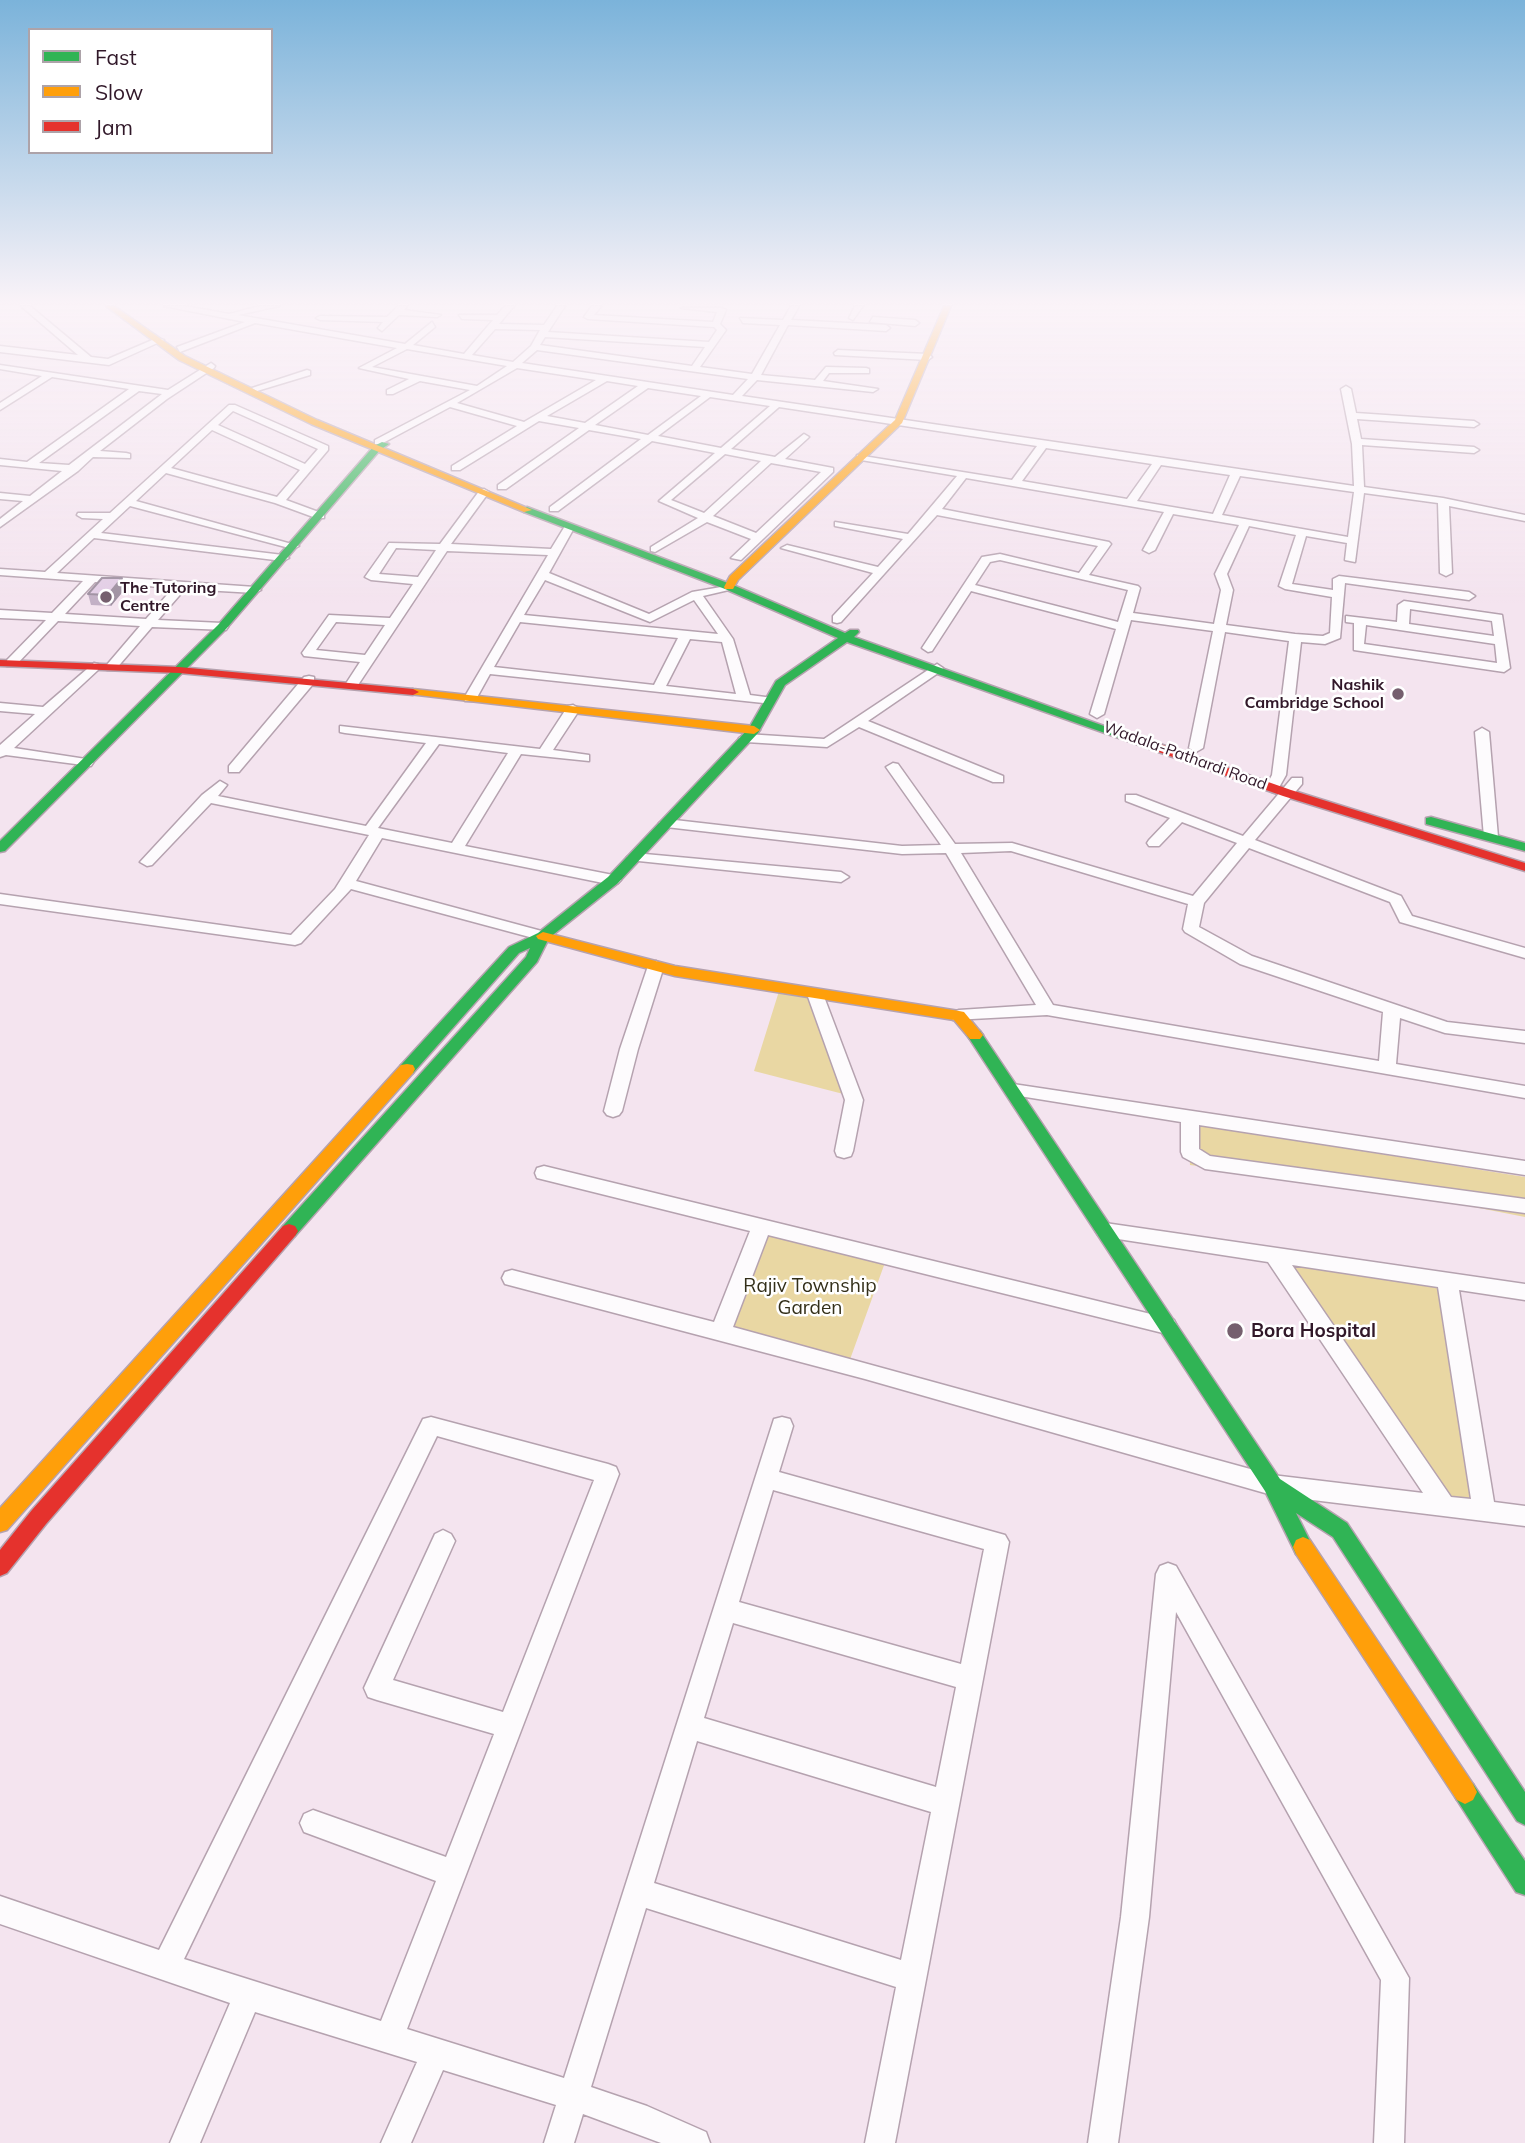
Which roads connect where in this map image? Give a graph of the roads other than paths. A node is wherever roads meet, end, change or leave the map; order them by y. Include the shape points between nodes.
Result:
1 (112, 406) edge
2 (154, 406) edge
3 (283, 406) edge
4 (296, 406) edge
5 (446, 406) edge
6 (456, 406) edge
7 (559, 406) edge
8 (617, 406) edge
9 (693, 406) edge
10 (775, 406) edge
11 (798, 406) edge
12 (912, 406) edge
13 (916, 406) edge
14 (1350, 406) edge
15 (298, 414) junction
16 (1353, 416) junction
17 (539, 418) junction
18 (268, 423) junction
19 (907, 423) junction
20 (1474, 424) dead end
21 (85, 425) junction
22 (525, 425) junction
23 (211, 426) junction
24 (589, 427) junction
25 (127, 428) junction
26 (804, 437) dead end
27 (650, 438) junction
28 (306, 440) junction
29 (1357, 442) junction
30 (294, 444) dead end
31 (1044, 444) junction
32 (380, 445) junction
33 (282, 448) dead end
34 (724, 450) junction
35 (1474, 450) dead end
36 (270, 452) junction
37 (93, 454) junction
38 (126, 456) dead end
39 (869, 458) junction
40 (774, 459) junction
41 (0, 462) edge
42 (1158, 462) junction
43 (29, 465) junction
44 (456, 468) junction
45 (74, 469) junction
46 (164, 469) junction
47 (307, 469) junction
48 (1236, 473) junction
49 (963, 475) junction
50 (1015, 484) junction
51 (502, 487) junction
52 (1359, 491) junction
53 (484, 492) junction
54 (0, 496) edge
55 (34, 499) junction
56 (279, 501) junction
57 (1443, 501) junction
58 (129, 502) junction
59 (1130, 503) junction
60 (554, 509) junction
61 (1170, 510) junction
62 (935, 511) junction
63 (82, 515) dead end
64 (114, 516) junction
65 (320, 516) junction
66 (1216, 518) junction
67 (1525, 518) edge
68 (705, 519) junction
69 (1245, 523) junction
70 (0, 524) edge
71 (839, 524) dead end
72 (569, 528) junction
73 (1302, 533) junction
74 (93, 536) junction
75 (909, 537) junction
76 (758, 538) junction
77 (1353, 541) junction
78 (445, 545) junction
79 (787, 548) junction
80 (655, 549) junction
81 (1149, 550) dead end
82 (288, 552) junction
83 (555, 552) junction
84 (737, 558) dead end
85 (1351, 560) dead end
86 (879, 571) junction
87 (0, 572) edge
88 (1446, 573) dead end
89 (541, 575) junction
90 (47, 576) junction
91 (1082, 577) junction
92 (92, 579) junction
93 (421, 582) junction
94 (738, 585) junction
95 (181, 586) junction
96 (969, 587) junction
97 (255, 590) junction
98 (696, 594) junction
99 (1338, 594) junction
100 (1469, 596) dead end
101 (0, 614) edge
102 (1336, 617) junction
103 (54, 618) junction
104 (516, 618) junction
105 (650, 618) junction
106 (837, 619) junction
107 (1126, 621) junction
108 (1360, 621) junction
109 (394, 622) junction
110 (147, 623) junction
111 (222, 626) junction
112 (1219, 626) junction
113 (860, 627) junction
114 (1403, 627) junction
115 (633, 629) junction
116 (685, 634) junction
117 (847, 638) junction
118 (896, 638) dead end
119 (1295, 638) junction
120 (727, 639) junction
121 (1500, 641) junction
122 (922, 646) joint
123 (369, 659) junction
124 (5, 663) edge
125 (94, 667) junction
126 (111, 667) junction
127 (937, 668) junction
128 (179, 670) junction
129 (486, 670) junction
130 (309, 680) junction
131 (351, 685) junction
132 (658, 689) junction
133 (470, 698) junction
134 (744, 698) junction
135 (768, 701) junction
136 (0, 707) edge
137 (573, 709) junction
138 (46, 711) junction
139 (1097, 714) junction
140 (858, 722) junction
141 (345, 729) dead end
142 (1482, 732) dead end
143 (750, 734) junction
144 (435, 740) junction
145 (1196, 748) junction
146 (517, 750) junction
147 (1, 751) edge
148 (544, 753) junction
149 (584, 758) dead end
150 (86, 763) junction
151 (893, 767) dead end
152 (234, 769) dead end
153 (998, 779) dead end
154 (1284, 784) junction
155 (220, 785) dead end
156 (207, 798) junction
157 (1131, 798) dead end
158 (1178, 817) junction
159 (666, 823) junction
160 (374, 832) junction
161 (1491, 837) junction
162 (1154, 843) dead end
163 (1245, 844) junction
164 (1525, 847) edge
165 (0, 848) edge
166 (456, 848) junction
167 (952, 850) junction
168 (634, 857) junction
169 (147, 862) dead end
170 (1525, 867) edge
171 (841, 877) dead end
172 (613, 880) junction
173 (347, 883) junction
174 (0, 899) edge
175 (1196, 902) junction
176 (543, 936) junction
177 (1525, 953) edge
178 (656, 966) junction
179 (815, 993) junction
180 (1392, 1009) junction
181 (1047, 1010) junction
182 (959, 1016) junction
183 (1525, 1037) edge
184 (1387, 1069) junction
185 (1013, 1090) junction
186 (1525, 1092) edge
187 (612, 1111) dead end
188 (1190, 1117) junction
189 (844, 1150) dead end
190 (1525, 1168) edge
191 (544, 1173) dead end
192 (1525, 1206) edge
193 (762, 1226) junction
194 (1105, 1230) junction
195 (1275, 1256) junction
196 (512, 1278) dead end
197 (1447, 1281) junction
198 (1525, 1292) edge
199 (1167, 1326) junction
200 (722, 1332) junction
201 (782, 1426) dead end
202 (765, 1478) junction
203 (1272, 1485) junction
204 (1444, 1505) junction
205 (1484, 1511) junction
206 (1525, 1516) edge
207 (0, 1523) edge
208 (443, 1541) dead end
209 (0, 1566) edge
210 (725, 1609) junction
211 (970, 1679) junction
212 (509, 1726) junction
213 (688, 1726) junction
214 (946, 1803) junction
215 (1525, 1813) edge
216 (313, 1823) dead end
217 (452, 1873) junction
218 (1525, 1883) edge
219 (636, 1891) junction
220 (0, 1910) edge
221 (166, 1966) junction
222 (912, 1978) junction
223 (248, 1995) junction
224 (388, 2040) junction
225 (435, 2054) junction
226 (572, 2095) junction
227 (185, 2143) edge
228 (396, 2143) edge
229 (558, 2143) edge
230 (695, 2143) edge
231 (880, 2143) edge
232 (1103, 2143) edge
233 (1389, 2143) edge

1 - 21 street
2 - 25 street
3 - 15 main road
4 - 32 main road
5 - 32 street
6 - 22 street
7 - 17 street
8 - 24 street
9 - 27 street
10 - 34 street
11 - 19 street
12 - 19 main road
13 - 19 main road
14 - 16 street
15 - 18 street
15 - 32 main road
16 - 20 street
16 - 29 street
17 - 22 street
17 - 24 street
18 - 23 street via 232,407
18 - 28 street
19 - 31 street
19 - 39 main road
21 - 25 street
21 - 43 street
22 - 44 street
23 - 36 street
23 - 46 street
24 - 27 street
24 - 51 street
25 - 37 street
26 - 40 street
27 - 34 street
27 - 60 street
28 - 30 street
28 - 47 street via 324,448
29 - 35 street
29 - 52 street
31 - 42 street
31 - 50 street
32 - 44 main road
32 - 53 main road
32 - 65 main road
33 - 36 street
34 - 40 street
34 - 68 street via 664,501
36 - 47 street
37 - 38 street
37 - 45 street
39 - 49 street
39 - 79 main road
39 - 94 main road
40 - 68 street
40 - 76 street via 830,470
41 - 43 street
42 - 48 street
42 - 59 street
43 - 45 street
44 - 51 main road
45 - 55 street
46 - 56 street
46 - 58 street
47 - 56 street
48 - 52 street
48 - 66 street
49 - 50 street
49 - 62 street
50 - 59 street
51 - 60 main road
52 - 57 street
52 - 77 street
53 - 72 main road
53 - 78 street
54 - 55 street
55 - 70 street
56 - 65 street
57 - 67 street
57 - 88 street
58 - 64 street
58 - 82 street
59 - 61 street
60 - 80 main road
61 - 66 street
61 - 81 street
62 - 75 street
62 - 91 street via 1105,544
63 - 64 street
64 - 74 street
65 - 82 main road
66 - 69 street
68 - 76 street
68 - 80 street
69 - 73 street
69 - 112 street via 1221,574 1227,590
71 - 75 street
72 - 83 street
72 - 94 main road
73 - 77 street
73 - 99 street via 1285,586
74 - 82 street
74 - 90 street
75 - 86 street
76 - 84 street
77 - 85 street
78 - 83 street
78 - 93 street
78 - 93 street via 393,545 371,577
79 - 86 street
79 - 94 main road
80 - 94 main road
82 - 97 main road
83 - 89 street
86 - 106 street
87 - 90 street
89 - 104 street
89 - 105 street
90 - 92 street
91 - 96 street via 992,557 986,559
91 - 107 street via 1134,588
92 - 95 street
92 - 103 street
93 - 109 street
94 - 98 street
94 - 106 main road
94 - 117 main road, Wadala-Pathardi Road
95 - 97 street
95 - 110 street
96 - 107 street
96 - 122 street
97 - 111 main road
98 - 105 street
98 - 120 street
99 - 100 street via 1339,579
99 - 102 street
101 - 103 street
102 - 108 street
102 - 119 street via 1336,635 1331,638
103 - 110 street
103 - 124 street
104 - 115 street
104 - 129 street
105 - 115 street
106 - 113 main road
107 - 112 street
107 - 139 street
108 - 114 street
108 - 121 street via 1358,647 1504,668
109 - 123 street
109 - 123 street via 333,618 308,653
110 - 111 street
110 - 126 street
111 - 128 main road
112 - 119 street
112 - 145 street
113 - 117 main road
113 - 118 main road
114 - 121 street
114 - 121 street via 1404,605 1485,616 1498,618
115 - 116 street
116 - 120 street
116 - 132 street
117 - 127 main road, Wadala-Pathardi Road
117 - 135 main road via 780,683
119 - 154 street
120 - 134 street
122 - 139 main road, Wadala-Pathardi Road
123 - 131 street
124 - 125 main road
125 - 126 main road
125 - 138 street
126 - 128 main road
127 - 140 street
127 - 154 main road, Wadala-Pathardi Road
128 - 130 main road
128 - 150 main road
129 - 132 street
129 - 133 street
130 - 131 main road
130 - 152 street
131 - 133 main road
132 - 134 street
133 - 137 main road
134 - 135 street
135 - 143 main road
136 - 138 street
137 - 143 main road
137 - 148 street
138 - 147 street
139 - 145 main road, Wadala-Pathardi Road
140 - 143 street via 827,743
140 - 153 street
141 - 144 street
142 - 161 street
143 - 159 main road
144 - 146 street
144 - 160 street
145 - 154 main road, Wadala-Pathardi Road
146 - 148 street
146 - 166 street
147 - 150 street
148 - 149 street
150 - 165 main road
151 - 167 street
154 - 161 main road, Wadala-Pathardi Road
154 - 163 street
154 - 170 main road, Wadala-Pathardi Road
155 - 156 street
156 - 160 street
156 - 169 street
157 - 158 street
158 - 162 street
158 - 163 street
159 - 167 street via 902,850
159 - 168 main road
160 - 166 street
160 - 173 street
161 - 164 main road, Wadala-Pathardi Road
163 - 175 street
163 - 177 street via 1396,900 1406,919
166 - 172 street
167 - 175 street via 1012,847
167 - 181 street
168 - 171 street
168 - 172 main road
172 - 176 main road
173 - 174 street via 295,940
173 - 176 street
175 - 180 street via 1191,929 1246,960
176 - 178 main road
176 - 207 main road via 514,950
176 - 209 main road via 532,959
178 - 179 main road
178 - 187 street
179 - 182 main road
179 - 189 street via 854,1100
180 - 183 street via 1445,1027
180 - 184 street
181 - 182 street
181 - 184 street
182 - 185 main road
184 - 186 street
185 - 188 street
185 - 194 main road
188 - 190 street
188 - 192 street via 1190,1152 1205,1162
191 - 193 street
193 - 199 street
193 - 200 street
194 - 195 street
194 - 199 main road
195 - 197 street
195 - 204 street
196 - 200 street
197 - 198 street
197 - 205 street
199 - 203 main road
200 - 203 street
201 - 202 street
202 - 210 street
202 - 211 street via 997,1542
203 - 204 street
203 - 215 main road via 1340,1530
203 - 218 main road via 1308,1557
204 - 205 street
205 - 206 street
208 - 212 street via 377,1688
210 - 211 street
210 - 213 street
211 - 214 street
212 - 217 street
212 - 221 street via 608,1474 437,1427
213 - 214 street
213 - 219 street
214 - 222 street
216 - 217 street
217 - 224 street
219 - 222 street
219 - 226 street
220 - 221 street
221 - 223 street
222 - 231 street
223 - 224 street
223 - 227 street
224 - 225 street
225 - 226 street
225 - 228 street
226 - 229 street
226 - 230 street
232 - 233 street via 1135,1917 1168,1574 1395,1978

